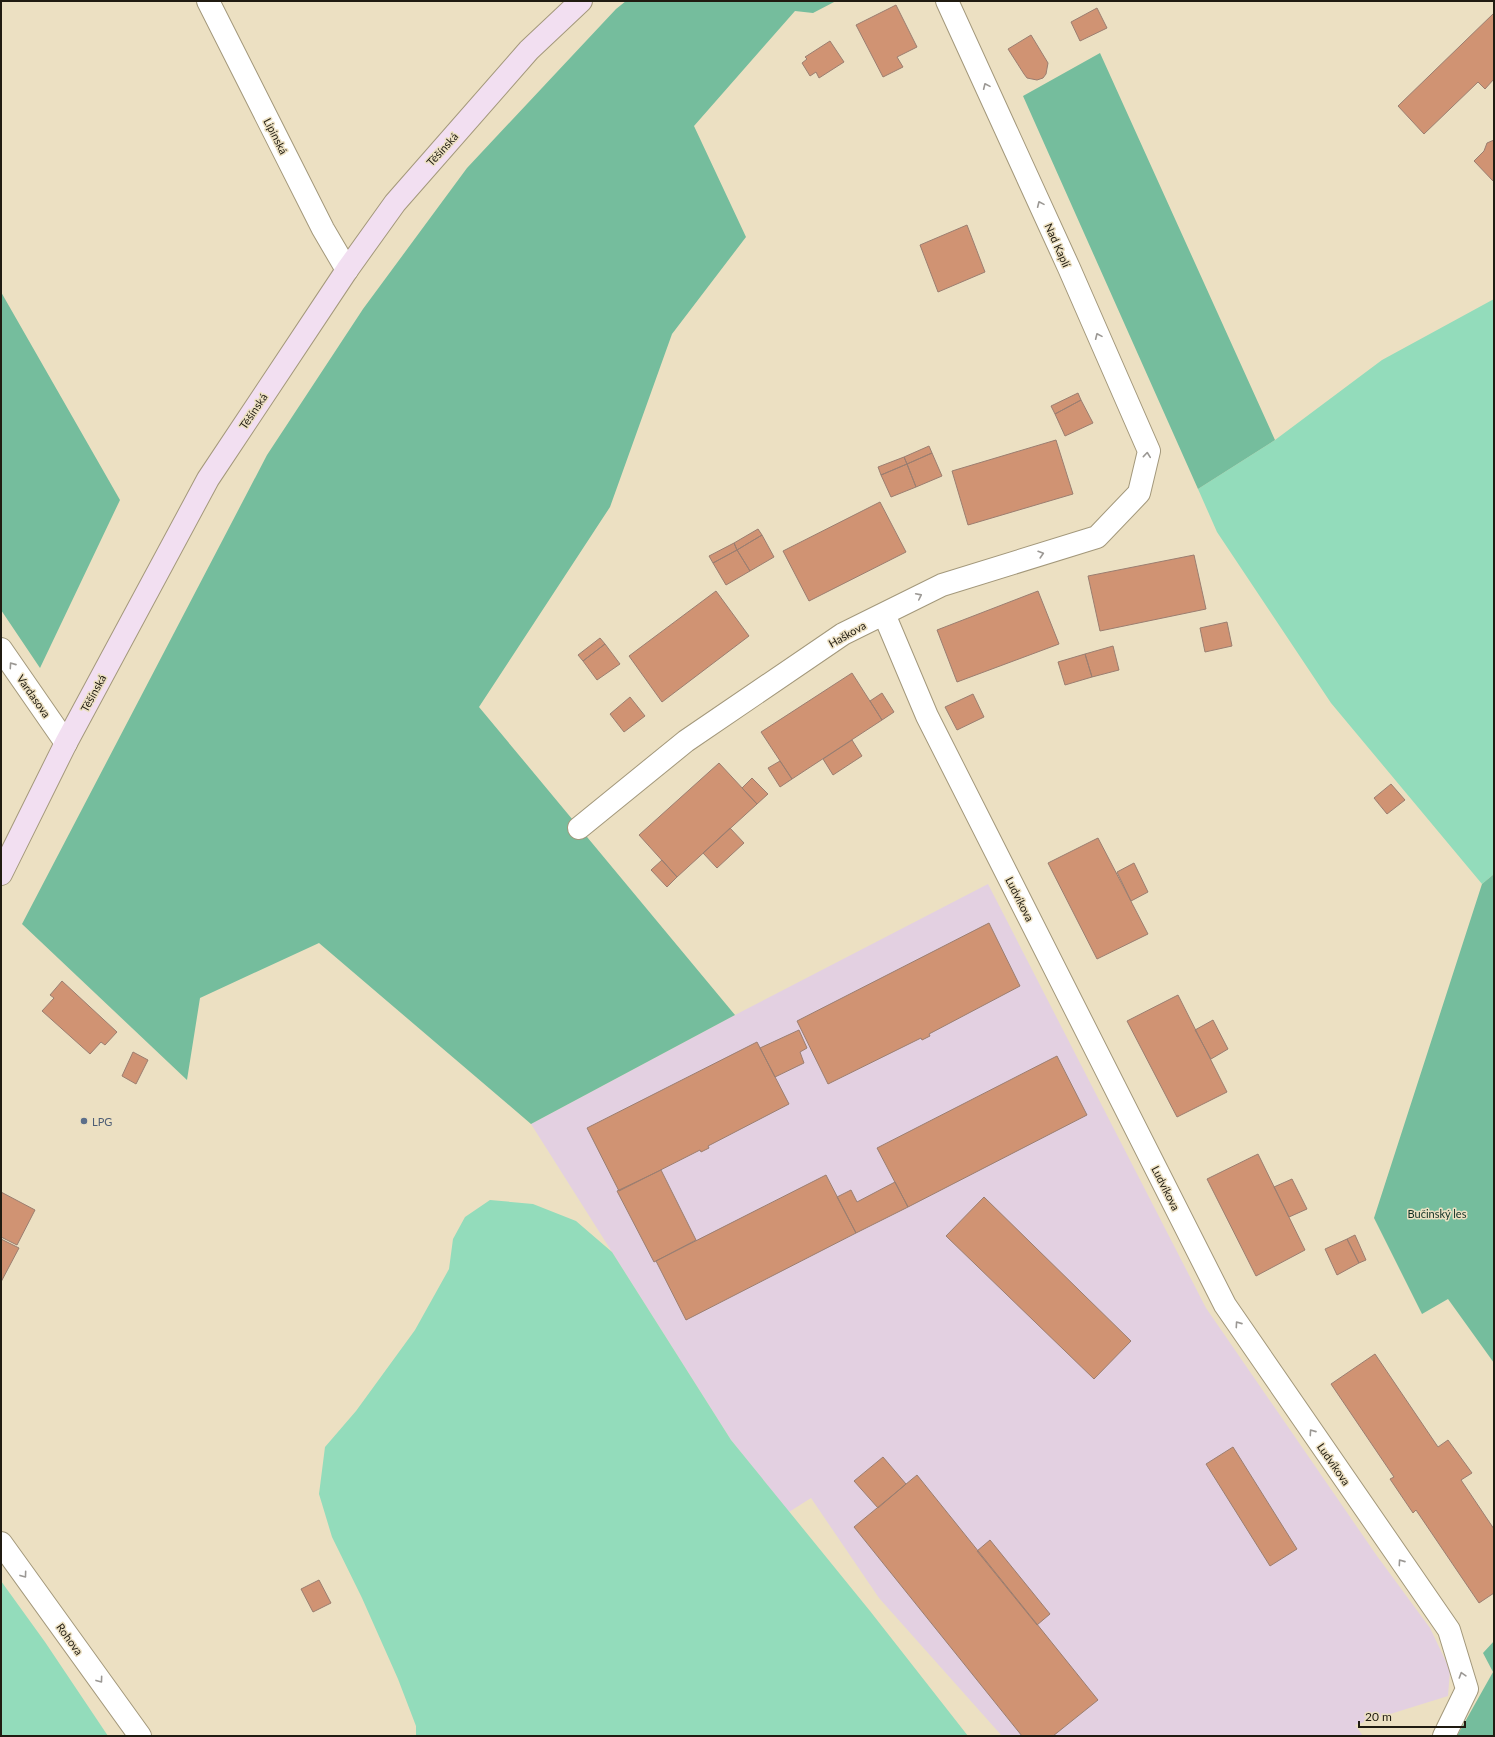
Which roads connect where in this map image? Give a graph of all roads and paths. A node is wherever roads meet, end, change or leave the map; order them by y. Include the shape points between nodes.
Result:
1 (208, 1) edge
2 (581, 1) edge
3 (947, 1) edge
4 (347, 270) junction
5 (1139, 493) joint
6 (884, 614) junction
7 (1, 649) edge
8 (66, 743) junction
9 (579, 828) dead end
10 (1, 874) edge
11 (1, 1543) edge
12 (140, 1736) edge
13 (1444, 1736) edge

1 - 4 street, Lipinská via 323,228
2 - 4 main road, Těšínská via 529,50 394,203
5 -> 3 street, Nad Kaplí via 1148,450 1069,268
4 - 8 main road, Těšínská via 208,479
6 -> 5 street, Haškova via 942,585 1097,537
6 - 9 street, Haškova via 843,634 686,741
13 -> 6 street, Ludvíkova via 1467,1689 1449,1630 1225,1305 931,723
8 -> 7 street, Vardasova
8 - 10 main road, Těšínská
11 -> 12 street, Rohova

